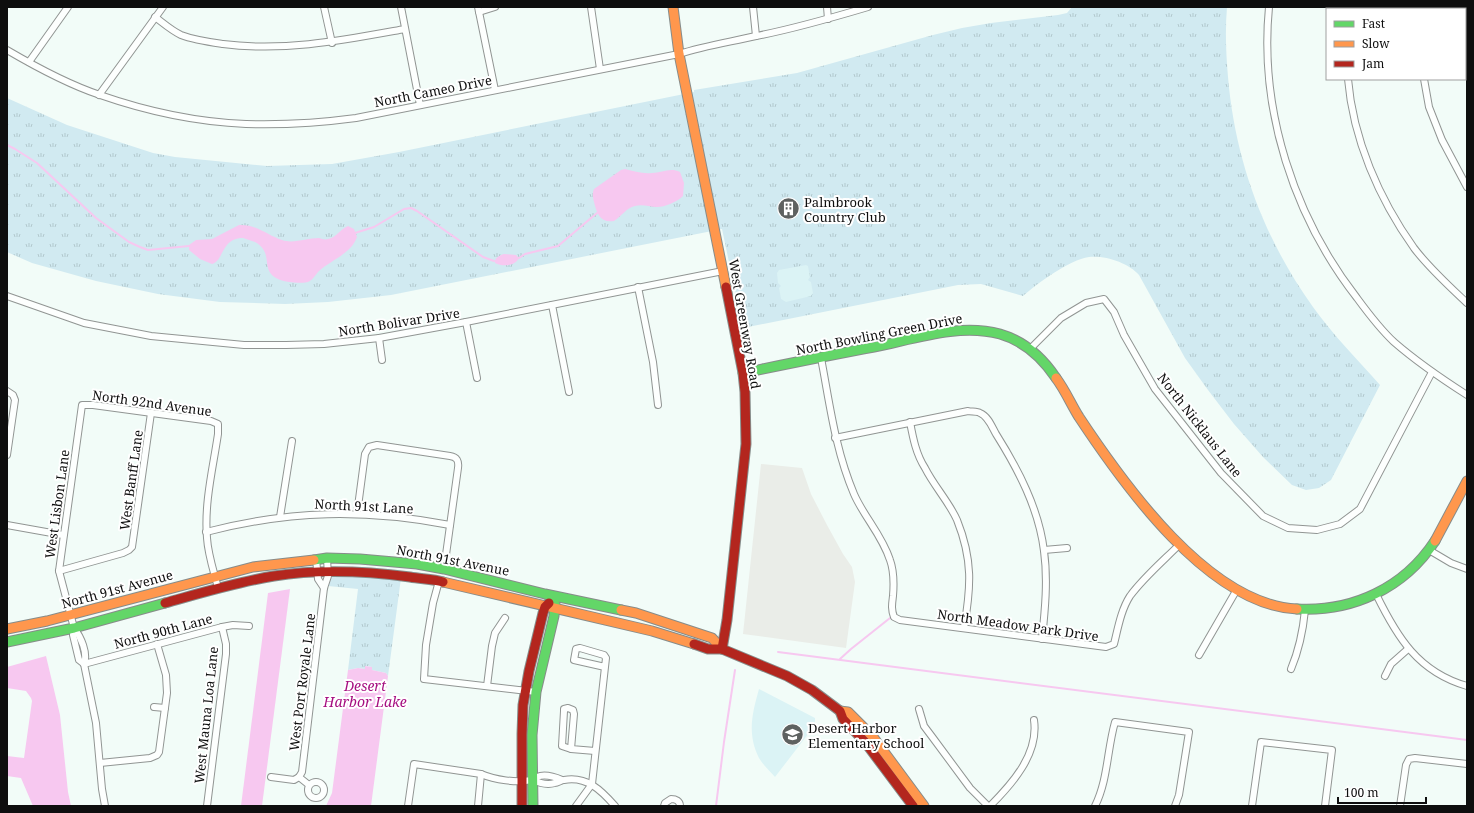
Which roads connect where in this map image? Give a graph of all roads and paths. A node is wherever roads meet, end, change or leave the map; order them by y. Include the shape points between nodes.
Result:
1 (68, 7) edge
2 (162, 7) edge
3 (324, 7) edge
4 (401, 7) edge
5 (495, 7) edge
6 (591, 7) edge
7 (673, 7) edge
8 (753, 7) edge
9 (827, 7) edge
10 (868, 7) edge
11 (1269, 7) edge
12 (478, 9) edge
13 (156, 17) junction
14 (828, 19) junction
15 (405, 29) junction
16 (756, 36) junction
17 (332, 43) junction
18 (7, 50) edge
19 (679, 54) junction
20 (29, 62) junction
21 (600, 69) junction
22 (1348, 80) edge
23 (1424, 80) edge
24 (495, 90) junction
25 (99, 95) junction
26 (420, 106) junction
27 (1467, 187) edge
28 (723, 271) junction
29 (638, 288) junction
30 (7, 296) edge
31 (1467, 303) edge
32 (552, 305) junction
33 (466, 322) junction
34 (379, 338) junction
35 (1030, 349) junction
36 (821, 358) junction
37 (382, 360) dead end
38 (1432, 372) junction
39 (743, 373) junction
40 (477, 378) dead end
41 (7, 391) edge
42 (569, 392) dead end
43 (1467, 395) edge
44 (82, 405) joint
45 (658, 405) dead end
46 (151, 413) junction
47 (910, 422) junction
48 (836, 438) junction
49 (292, 441) dead end
50 (7, 455) edge
51 (1467, 482) edge
52 (357, 514) junction
53 (280, 517) junction
54 (7, 525) edge
55 (450, 525) junction
56 (206, 532) junction
57 (64, 535) junction
58 (1180, 544) junction
59 (1068, 548) dead end
60 (1044, 550) junction
61 (1429, 550) junction
62 (327, 558) junction
63 (316, 559) junction
64 (444, 569) junction
65 (1467, 569) edge
66 (59, 570) junction
67 (328, 571) junction
68 (317, 572) junction
69 (215, 576) junction
70 (439, 581) junction
71 (218, 588) junction
72 (324, 588) junction
73 (1236, 591) junction
74 (1376, 594) junction
75 (554, 596) junction
76 (545, 607) junction
77 (555, 609) junction
78 (1305, 610) junction
79 (70, 615) junction
80 (505, 618) dead end
81 (249, 626) dead end
82 (222, 627) junction
83 (74, 628) junction
84 (964, 628) junction
85 (7, 629) edge
86 (1042, 639) junction
87 (7, 642) edge
88 (158, 644) junction
89 (1408, 648) junction
90 (722, 649) junction
91 (1199, 655) dead end
92 (84, 664) junction
93 (605, 667) junction
94 (1291, 669) dead end
95 (1385, 676) dead end
96 (487, 686) junction
97 (1467, 686) edge
98 (525, 691) junction
99 (536, 692) junction
100 (154, 707) dead end
101 (165, 708) junction
102 (919, 709) dead end
103 (1034, 720) dead end
104 (570, 749) junction
105 (595, 751) junction
106 (885, 759) junction
107 (100, 763) junction
108 (1467, 764) edge
109 (481, 774) junction
110 (299, 777) junction
111 (271, 778) dead end
112 (533, 780) junction
113 (523, 781) junction
114 (592, 784) junction
115 (309, 785) dead end
116 (105, 806) edge
117 (207, 806) edge
118 (408, 806) edge
119 (478, 806) edge
120 (522, 806) edge
121 (533, 806) edge
122 (576, 806) edge
123 (615, 806) edge
124 (664, 806) edge
125 (680, 806) edge
126 (913, 806) edge
127 (924, 806) edge
128 (989, 806) edge
129 (1095, 806) edge
130 (1175, 806) edge
131 (1252, 806) edge
132 (1324, 806) edge
133 (1400, 806) edge

1 - 20 street
2 - 13 street
3 - 17 street
4 - 15 street
5 - 12 street
6 - 21 street
7 - 19 street, West Greenway Road
8 - 16 street
9 - 14 street
10 - 14 street, North Cameo Drive
11 - 38 street via 1267,23 1271,95 1287,167 1304,214 1340,275 1365,309 1394,341
12 - 24 street
13 - 17 street via 179,34 203,41 276,47
13 - 25 street
14 - 16 street, North Cameo Drive
15 - 17 street
15 - 26 street
16 - 19 street, North Cameo Drive
18 - 20 street, North Cameo Drive
19 - 21 street, North Cameo Drive
19 - 28 street, West Greenway Road
20 - 25 street, North Cameo Drive
21 - 24 street, North Cameo Drive
22 - 31 street via 1350,103 1359,137 1369,167 1391,210 1415,248 1440,278
23 - 27 street via 1429,106 1442,140
24 - 26 street, North Cameo Drive
25 - 26 street, North Cameo Drive via 164,113 245,124 324,122
28 - 29 street, North Bolivar Drive
28 - 39 street, West Greenway Road
29 - 32 street, North Bolivar Drive
29 - 45 street via 653,362
30 - 34 street, North Bolivar Drive via 84,323 159,337 244,345 324,344
32 - 33 street, North Bolivar Drive
32 - 42 street
33 - 34 street, North Bolivar Drive
33 - 40 street
34 - 37 street
35 - 36 street, North Bowling Green Drive via 998,334 967,330
35 - 38 street, North Nicklaus Lane via 1061,318 1086,303 1104,299 1114,312 1155,389 1221,473 1263,516 1288,528 1317,530 1340,524 1360,509
35 - 58 street, North Bowling Green Drive via 1052,371 1114,468
36 - 39 street, North Bowling Green Drive
36 - 48 street
38 - 43 street
39 - 90 street, West Greenway Road via 746,392 746,444
41 - 50 street via 13,394 14,403
44 - 46 street, North 92nd Avenue
44 - 57 street, West Lisbon Lane
46 - 56 street, North 92nd Avenue via 218,424
46 - 66 street, West Banff Lane via 133,543 129,550
47 - 48 street
47 - 60 street via 968,411 980,413 987,419 1025,487 1040,526
47 - 84 street via 916,450 956,519 969,562 970,594
48 - 84 street, North Meadow Park Drive via 842,464 856,500 889,556 893,573 891,609 894,617 900,620
49 - 53 street
51 - 61 street, North Bowling Green Drive
52 - 53 street, North 91st Lane
52 - 55 street, North 91st Lane via 419,519
52 - 55 street via 365,454 369,446 377,445 457,459
53 - 56 street, North 91st Lane
54 - 57 street
55 - 64 street
56 - 69 street
57 - 66 street, West Lisbon Lane
58 - 73 street, North Bowling Green Drive via 1220,581
58 - 86 street, North Meadow Park Drive via 1130,597 1119,623 1114,644 1106,647
59 - 60 street
60 - 86 street via 1046,575
61 - 65 street
61 - 74 street, North Bowling Green Drive via 1408,573
62 - 63 street, North 91st Avenue
62 - 64 street, North 91st Avenue via 375,559
62 - 67 street, West Port Royale Lane
63 - 68 street
63 - 69 street, North 91st Avenue via 264,565
64 - 75 street, North 91st Avenue
66 - 79 street, West Lisbon Lane
67 - 68 street, North 91st Avenue
67 - 70 street, North 91st Avenue via 382,573
67 - 72 street, West Port Royale Lane
68 - 71 street, North 91st Avenue via 274,576
68 - 72 street
69 - 71 street
69 - 79 street, North 91st Avenue
70 - 76 street, North 91st Avenue
70 - 96 street via 426,645 424,679
71 - 83 street, North 91st Avenue
72 - 110 street, West Port Royale Lane via 302,772
73 - 78 street, North Bowling Green Drive via 1269,604
73 - 91 street
74 - 78 street, North Bowling Green Drive via 1347,605
74 - 89 street via 1389,621
75 - 76 street
75 - 77 street
75 - 90 street, North 91st Avenue via 661,621 712,638
76 - 77 street, North 91st Avenue
76 - 98 street
77 - 90 street, North 91st Avenue via 652,631 708,649
77 - 99 street
78 - 94 street via 1296,658
79 - 83 street, West Lisbon Lane
79 - 85 street, North 91st Avenue
80 - 96 street via 495,633
81 - 82 street, North 90th Lane via 233,624
82 - 88 street, North 90th Lane
82 - 117 street, West Mauna Loa Lane via 226,654
83 - 87 street, North 91st Avenue
83 - 92 street, West Lisbon Lane via 80,635 86,658
84 - 86 street, North Meadow Park Drive
88 - 92 street, North 90th Lane
88 - 101 street via 166,675
89 - 95 street via 1391,664
89 - 97 street via 1435,672
90 - 106 street, North 91st Avenue via 801,683 840,711 848,712 873,737
92 - 107 street, West Lisbon Lane via 96,723
93 - 93 street via 574,660 576,649 604,655
93 - 105 street
96 - 98 street
98 - 99 street
98 - 113 street via 521,734
99 - 112 street via 532,735
100 - 101 street
101 - 107 street via 157,755
102 - 128 street via 924,726 966,782
103 - 128 street via 1036,730 1025,763 1012,782
104 - 104 street via 562,746 564,709 568,708 573,710 574,714
104 - 105 street
105 - 114 street
106 - 126 street, North 91st Avenue
106 - 127 street, North 91st Avenue
107 - 116 street, West Lisbon Lane
108 - 133 street via 1409,759
109 - 113 street
109 - 118 street via 414,764
109 - 119 street
110 - 111 street via 294,780
110 - 115 street
112 - 113 street
112 - 114 street via 538,776 555,777
112 - 121 street
113 - 120 street
114 - 122 street
114 - 123 street
124 - 125 street via 668,800 676,799
129 - 130 street via 1105,777 1115,722 1189,732
131 - 132 street via 1261,742 1332,750

